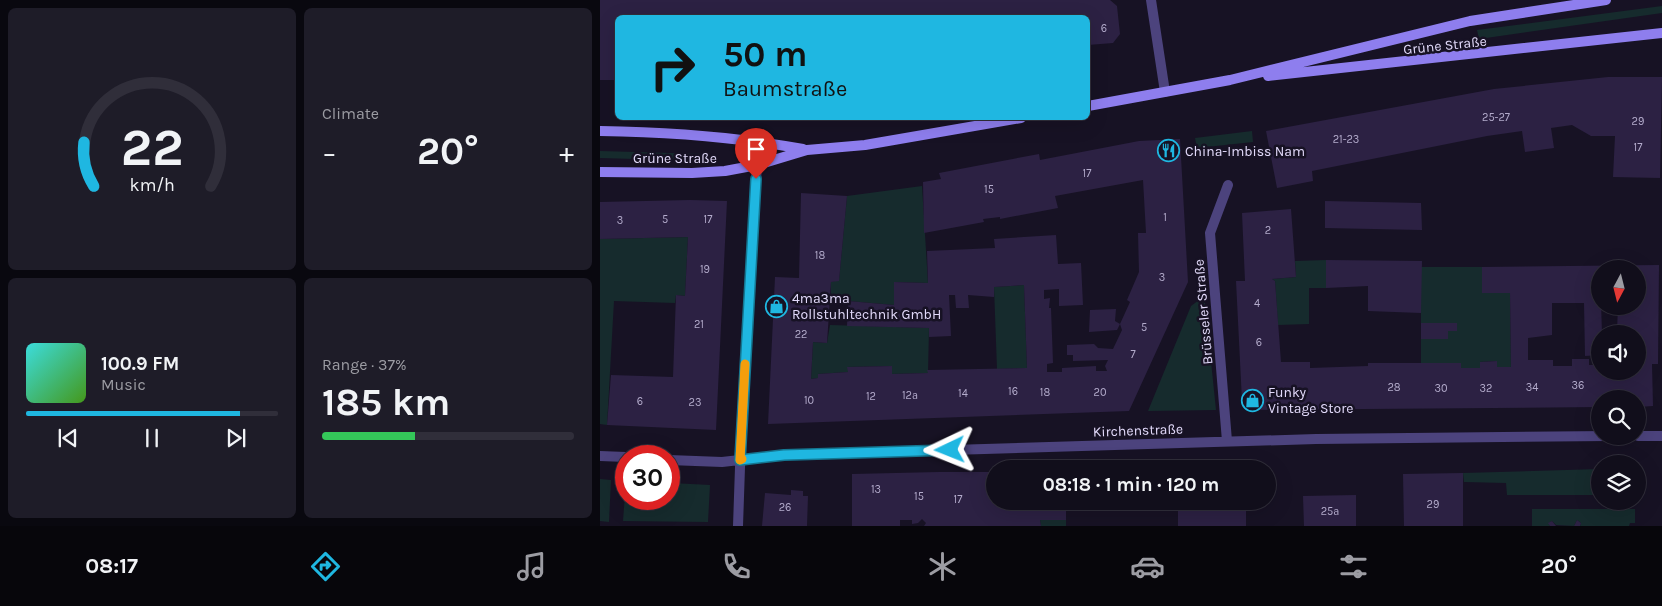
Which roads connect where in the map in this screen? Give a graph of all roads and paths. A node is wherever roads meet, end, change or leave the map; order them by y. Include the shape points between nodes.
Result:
1 (1151, 0) edge
2 (1606, 0) edge
3 (1662, 33) edge
4 (1230, 80) junction
5 (1165, 92) junction
6 (1090, 106) edge
7 (1009, 120) edge
8 (600, 131) edge
9 (807, 150) junction
10 (757, 165) junction
11 (600, 172) edge
12 (1228, 185) dead end
13 (1591, 436) edge
14 (1646, 436) edge
15 (1662, 436) edge
16 (1228, 441) junction
17 (600, 456) edge
18 (615, 457) edge
19 (680, 460) edge
20 (740, 460) junction
21 (738, 526) edge

1 - 5 street
2 - 4 main road, Grüne Straße via 1470,21
3 - 4 main road, Grüne Straße
4 - 5 main road, Grüne Straße
5 - 6 main road, Grüne Straße
7 - 9 main road, Grüne Straße via 865,145
8 - 9 main road, Grüne Straße via 692,134
9 - 10 main road, Grüne Straße
10 - 11 main road, Grüne Straße via 692,173
10 - 20 street
12 - 16 street, Brüsseler Straße via 1210,233
13 - 16 street, Kirchenstraße
14 - 15 street
16 - 20 street, Kirchenstraße via 784,455
17 - 18 street
19 - 20 street, Kirchenstraße
20 - 21 street

